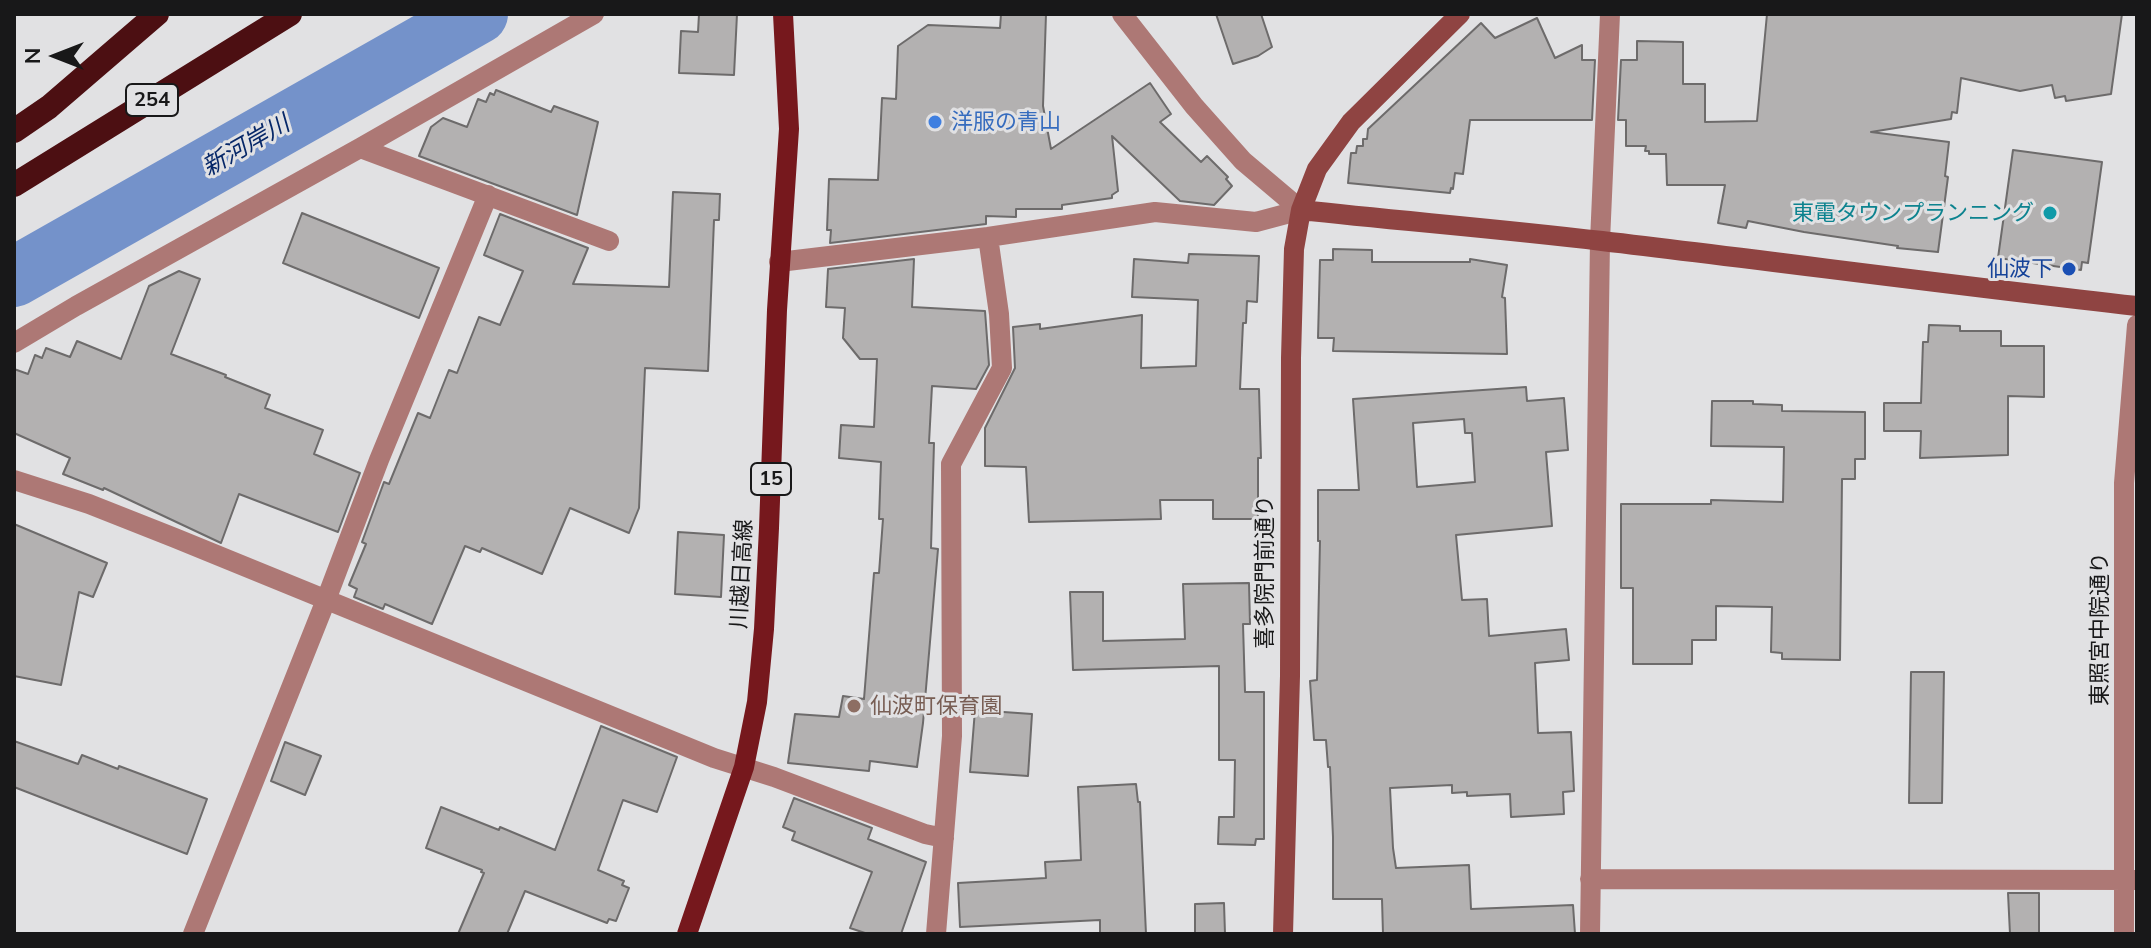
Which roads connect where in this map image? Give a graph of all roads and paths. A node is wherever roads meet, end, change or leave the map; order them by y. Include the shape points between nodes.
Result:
1 (157, 14) edge
2 (290, 14) edge
3 (594, 14) edge
4 (783, 14) edge
5 (1122, 14) edge
6 (1460, 14) edge
7 (1610, 14) edge
8 (14, 131) edge
9 (360, 148) junction
10 (14, 185) edge
11 (488, 195) junction
12 (1301, 210) junction
13 (988, 237) junction
14 (609, 241) dead end
15 (1600, 241) junction
16 (779, 262) junction
17 (2137, 306) edge
18 (2137, 325) edge
19 (14, 343) edge
20 (14, 480) edge
21 (326, 600) junction
22 (744, 767) junction
23 (944, 838) junction
24 (1590, 879) junction
25 (2131, 880) edge
26 (193, 934) edge
27 (687, 934) edge
28 (936, 934) edge
29 (1283, 934) edge
30 (1590, 934) edge
31 (2124, 934) edge

1 - 8 highway
2 - 10 highway, 254
3 - 9 street
4 - 16 main road, 川越日高線 / 15 via 789,129
5 - 12 street via 1243,161
6 - 12 street, 喜多院門前通り via 1351,122 1317,169
7 - 15 street
9 - 11 street
9 - 19 street
11 - 14 street
11 - 21 street
12 - 13 street via 1256,222 1155,212
12 - 15 street
12 - 29 street, 喜多院門前通り via 1294,249 1291,358
13 - 16 street
13 - 23 street via 1002,368 951,464 952,736
15 - 17 street
15 - 24 street
16 - 22 main road, 川越日高線 / 15 via 764,629
18 - 25 street, 東照宮中院通り via 2124,483
20 - 21 street via 89,504
21 - 22 street
21 - 26 street
22 - 23 street
22 - 27 main road, 川越日高線 / 15
23 - 28 street
24 - 25 street
24 - 30 street
25 - 31 street, 東照宮中院通り

